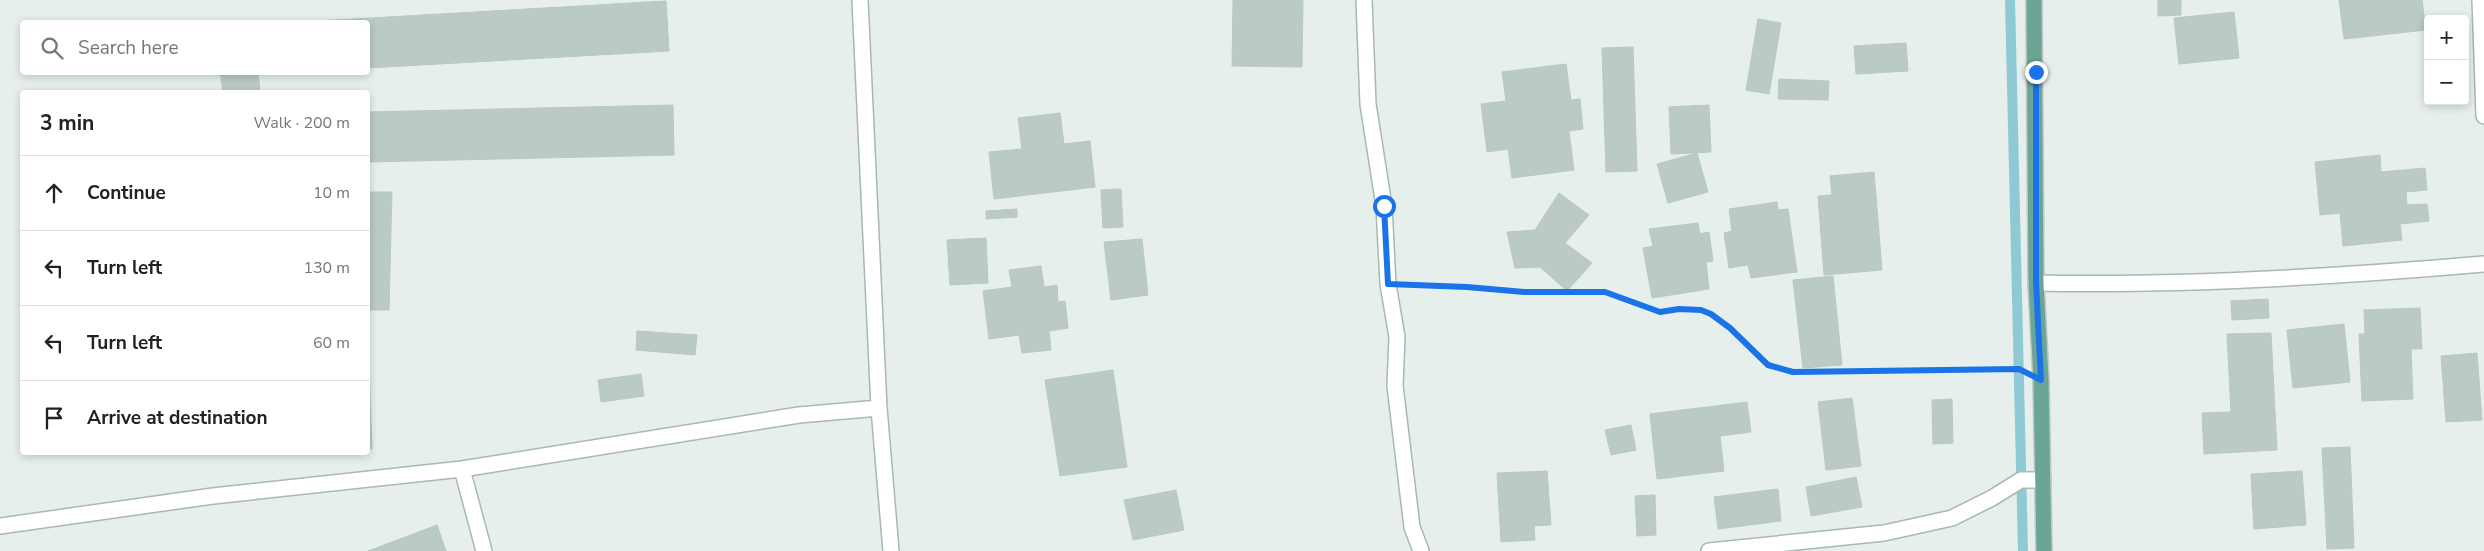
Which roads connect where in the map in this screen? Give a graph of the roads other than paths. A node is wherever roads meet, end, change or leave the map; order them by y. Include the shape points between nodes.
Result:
1 (860, 0) edge
2 (1364, 0) edge
3 (2034, 0) edge
4 (2480, 0) edge
5 (2484, 116) edge
6 (2484, 264) edge
7 (2036, 283) junction
8 (879, 408) junction
9 (462, 469) junction
10 (2043, 480) junction
11 (0, 526) edge
12 (484, 551) edge
13 (891, 551) edge
14 (1421, 551) edge
15 (1710, 551) edge
16 (2044, 551) edge

1 - 8 street
2 - 14 street via 1368,104 1384,206 1388,284 1397,337 1395,386 1412,527
3 - 7 main road
4 - 5 street
6 - 7 street via 2402,272 2123,285
7 - 10 main road
8 - 9 street via 799,415
8 - 13 street
9 - 11 street via 213,496
9 - 12 street
10 - 15 street via 2021,480 1952,518 1884,533
10 - 16 main road

